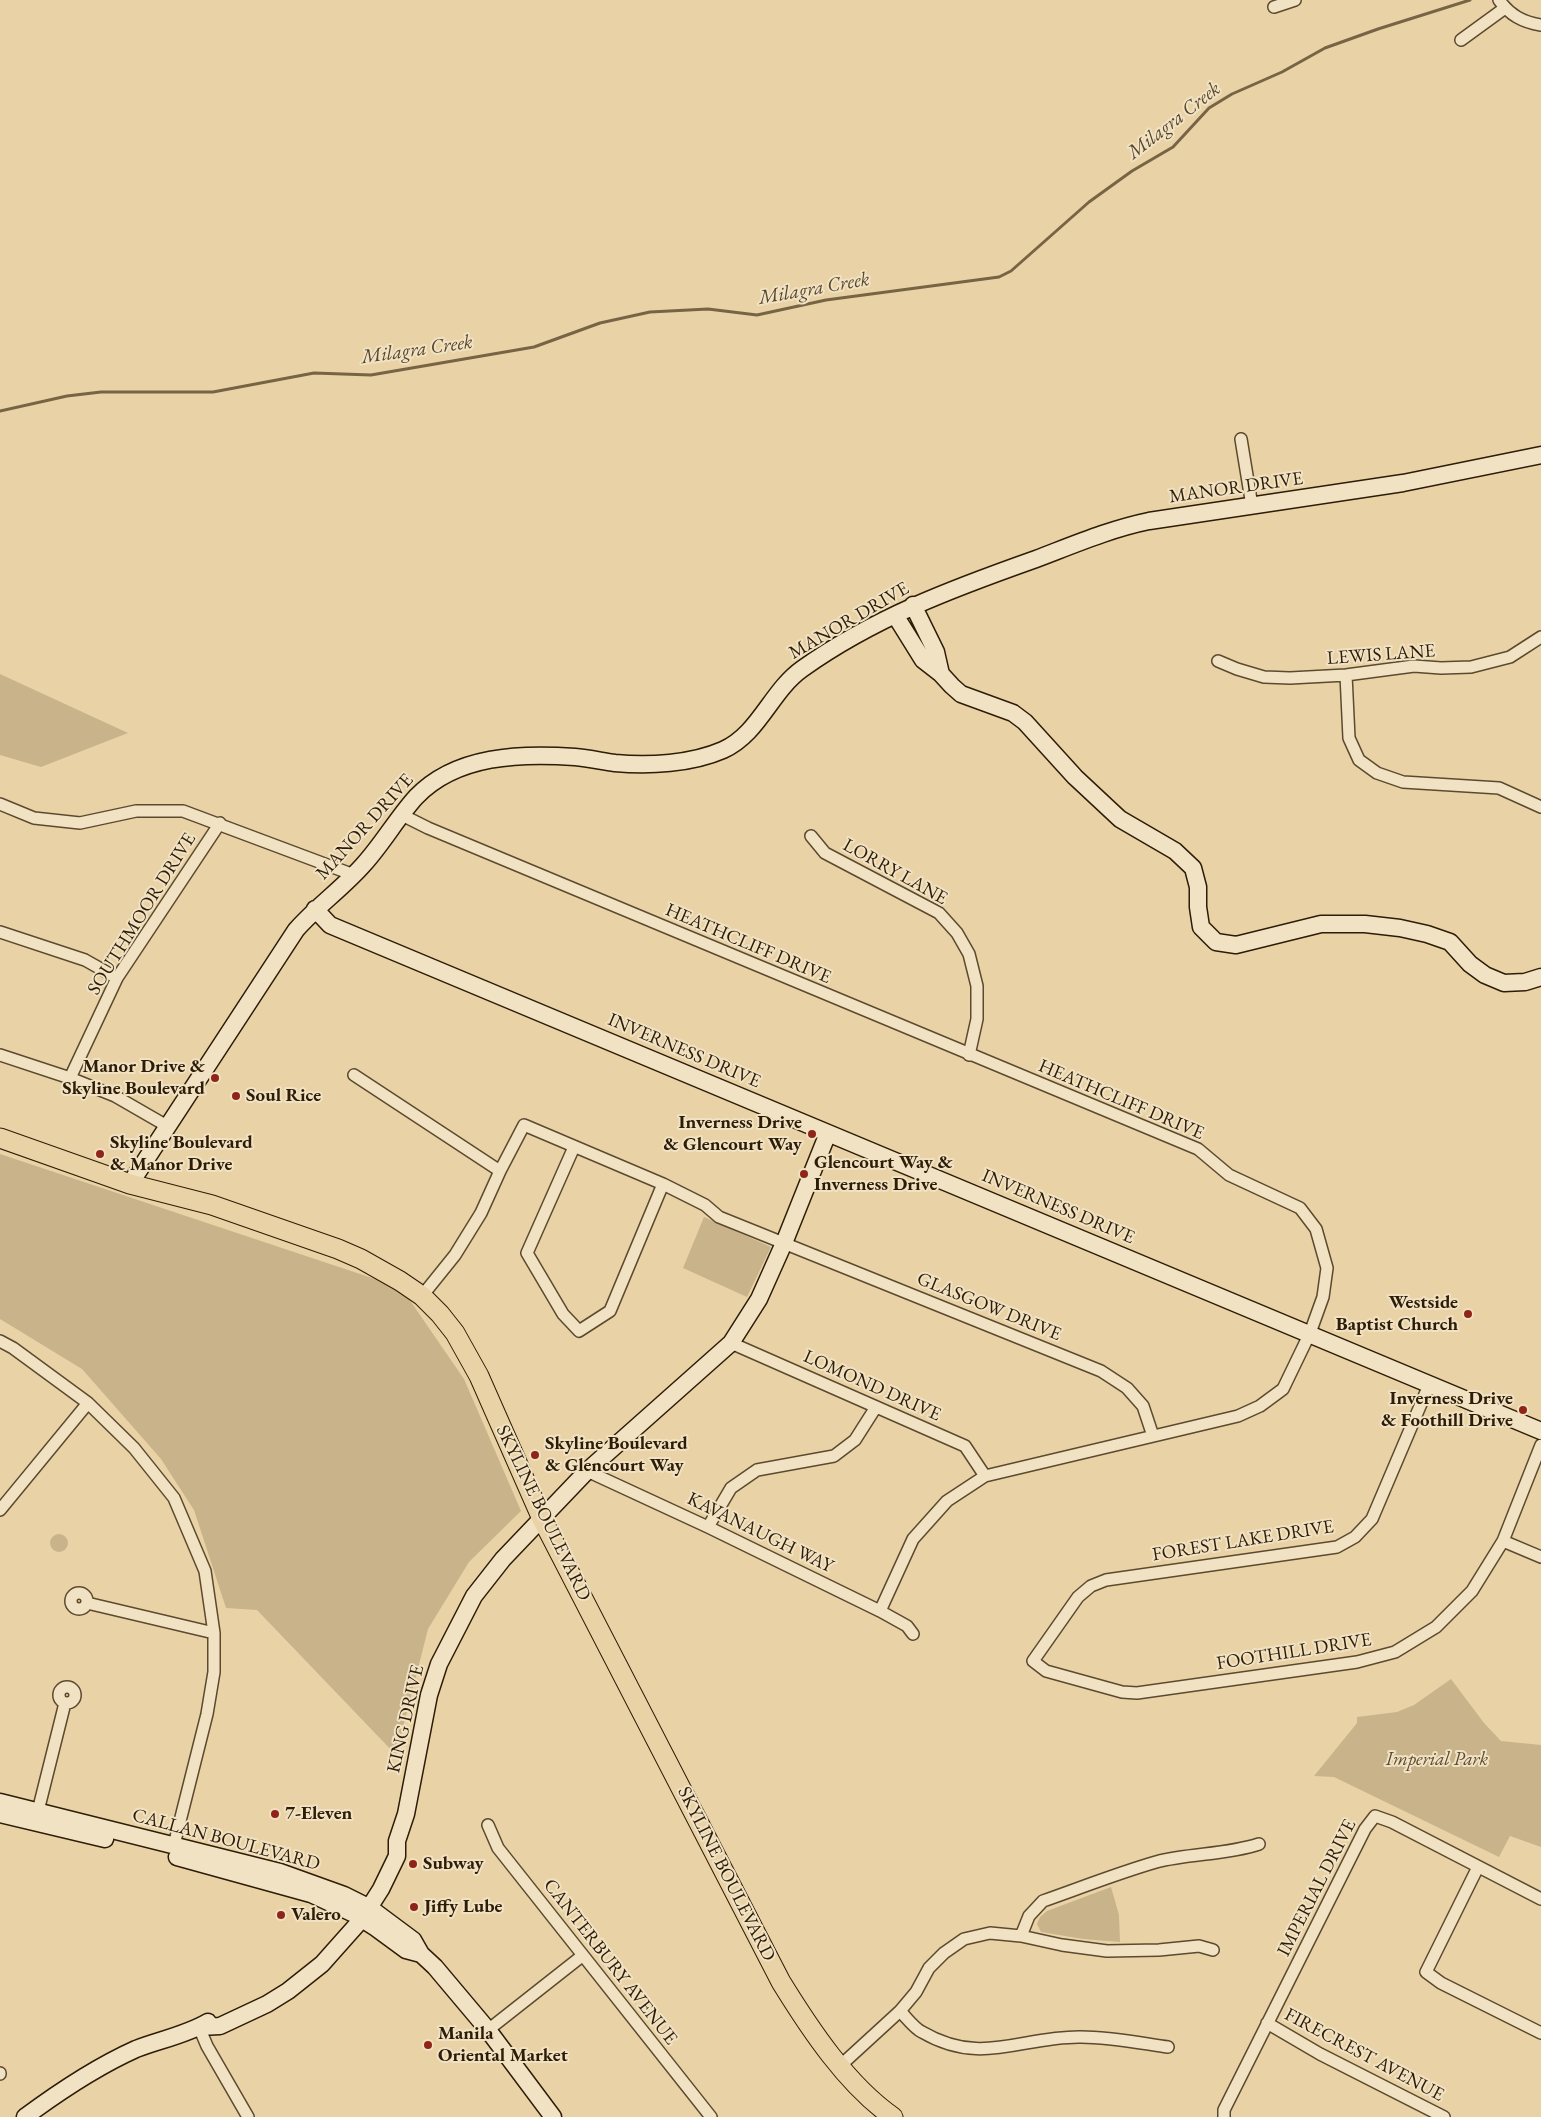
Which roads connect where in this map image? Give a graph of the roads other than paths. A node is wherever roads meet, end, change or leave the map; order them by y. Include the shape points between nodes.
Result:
1 (1295, 0) edge
2 (1502, 4) edge
3 (1274, 7) dead end
4 (1541, 25) edge
5 (1461, 40) dead end
6 (1241, 439) dead end
7 (1541, 455) edge
8 (1252, 506) junction
9 (913, 605) junction
10 (894, 615) junction
11 (1541, 637) edge
12 (1218, 661) dead end
13 (941, 674) junction
14 (1346, 675) junction
15 (0, 804) edge
16 (1541, 807) edge
17 (402, 815) junction
18 (220, 823) junction
19 (811, 836) dead end
20 (354, 875) junction
21 (315, 909) junction
22 (0, 932) edge
23 (1541, 977) edge
24 (117, 978) junction
25 (0, 1055) edge
26 (969, 1055) junction
27 (354, 1075) dead end
28 (70, 1078) junction
29 (167, 1126) junction
30 (828, 1133) junction
31 (0, 1138) edge
32 (574, 1147) junction
33 (500, 1171) junction
34 (130, 1184) junction
35 (663, 1184) junction
36 (784, 1243) junction
37 (422, 1296) junction
38 (1310, 1333) junction
39 (0, 1341) edge
40 (732, 1343) junction
41 (1429, 1385) junction
42 (88, 1403) junction
43 (876, 1407) junction
44 (1541, 1431) edge
45 (1153, 1436) junction
46 (1541, 1445) edge
47 (587, 1471) junction
48 (985, 1476) junction
49 (0, 1510) edge
50 (542, 1519) junction
51 (708, 1527) junction
52 (1503, 1541) junction
53 (1541, 1557) edge
54 (87, 1604) dead end
55 (880, 1611) junction
56 (214, 1633) junction
57 (913, 1634) dead end
58 (1033, 1661) joint
59 (65, 1703) dead end
60 (0, 1802) edge
61 (0, 1814) edge
62 (35, 1816) junction
63 (488, 1825) dead end
64 (1259, 1844) dead end
65 (177, 1851) junction
66 (1478, 1867) junction
67 (1541, 1899) edge
68 (362, 1911) junction
69 (1021, 1936) junction
70 (1213, 1950) dead end
71 (582, 1956) junction
72 (900, 2011) junction
73 (1268, 2023) junction
74 (200, 2027) junction
75 (488, 2030) junction
76 (1541, 2033) edge
77 (1168, 2047) dead end
78 (840, 2066) junction
79 (241, 2115) edge
80 (25, 2117) edge
81 (553, 2117) edge
82 (711, 2117) edge
83 (893, 2117) edge
84 (1224, 2117) edge
85 (1444, 2117) edge

1 - 3 street
2 - 4 street via 1520,21
2 - 5 street
6 - 8 street
7 - 8 street, MANOR DRIVE via 1403,483
8 - 9 street, MANOR DRIVE via 1130,525
9 - 10 street, MANOR DRIVE
9 - 13 street via 936,652
10 - 13 street via 923,660
10 - 17 street, MANOR DRIVE via 800,670 784,684 748,732 725,749 693,759 650,764 554,756 474,763 429,786
11 - 14 street, LEWIS LANE via 1510,657 1471,667 1414,666
12 - 14 street, LEWIS LANE via 1264,677
13 - 23 street via 962,694 1013,713 1025,722 1075,777 1120,819 1175,850 1193,868 1201,927 1216,942 1236,945 1321,924 1374,925 1427,934 1450,942 1477,970 1504,983
14 - 16 street via 1349,738 1359,760 1377,774 1403,782 1498,788
15 - 18 street via 34,818 80,823 136,811 183,811
17 - 20 street, MANOR DRIVE
17 - 26 street, HEATHCLIFF DRIVE
18 - 20 street
18 - 24 street, SOUTHMOOR DRIVE
19 - 26 street, LORRY LANE via 825,853 939,913 957,933 969,954 977,986 977,1019
20 - 21 street, MANOR DRIVE
21 - 29 street, MANOR DRIVE via 296,930
21 - 30 street, INVERNESS DRIVE via 330,925
22 - 24 street via 85,960
24 - 28 street, SOUTHMOOR DRIVE
25 - 28 street
26 - 38 street, HEATHCLIFF DRIVE via 1198,1149 1229,1175 1300,1208 1316,1229 1327,1268 1323,1297
27 - 33 street
28 - 29 street via 115,1096
29 - 34 street, MANOR DRIVE
30 - 36 street, KING DRIVE
30 - 38 street, INVERNESS DRIVE
31 - 34 main road, SKYLINE BOULEVARD
32 - 33 street, GLASGOW DRIVE via 524,1126
32 - 35 street, GLASGOW DRIVE
32 - 35 street via 526,1253 563,1314 579,1330 610,1311
33 - 37 street via 481,1213 455,1255
34 - 37 main road, SKYLINE BOULEVARD via 212,1205 338,1249 381,1270
35 - 36 street, GLASGOW DRIVE via 720,1217
36 - 40 street, KING DRIVE via 758,1299
36 - 45 street, GLASGOW DRIVE via 1101,1371 1127,1388 1143,1406
37 - 50 main road, SKYLINE BOULEVARD via 440,1314 463,1346
38 - 41 street, INVERNESS DRIVE
38 - 45 street, HEATHCLIFF DRIVE via 1283,1389 1260,1406 1238,1416
39 - 42 street
40 - 43 street, LOMOND DRIVE
40 - 47 street, KING DRIVE
41 - 44 street, INVERNESS DRIVE
41 - 58 street, FOREST LAKE DRIVE via 1372,1519 1355,1537 1337,1547 1098,1583 1078,1597
42 - 49 street
42 - 56 street via 134,1448 174,1498 205,1571
43 - 48 street, LOMOND DRIVE via 965,1446
43 - 51 street via 855,1440 834,1456 757,1470 731,1488
45 - 48 street, HEATHCLIFF DRIVE
46 - 52 street, FOOTHILL DRIVE
47 - 50 street, KING DRIVE
47 - 51 street, KAVANAUGH WAY
48 - 55 street, HEATHCLIFF DRIVE via 947,1501 913,1540
50 - 68 street, KING DRIVE via 503,1559 474,1596 439,1664 427,1702 406,1814 397,1841 388,1851
50 - 78 main road, SKYLINE BOULEVARD via 781,1982
51 - 55 street, KAVANAUGH WAY
52 - 53 street
52 - 58 street, FOOTHILL DRIVE via 1472,1591 1436,1626 1395,1652 1357,1662 1137,1693 1122,1692 1046,1671
54 - 56 street
55 - 57 street, KAVANAUGH WAY via 907,1626
56 - 65 street via 214,1672 207,1714
59 - 62 street
60 - 62 street, CALLAN BOULEVARD
61 - 62 street, CALLAN BOULEVARD
62 - 65 street, CALLAN BOULEVARD
63 - 71 street, CANTERBURY AVENUE via 498,1848
64 - 69 street via 1238,1851 1197,1854 1157,1862 1042,1901 1029,1916
65 - 68 street, CALLAN BOULEVARD via 280,1872 344,1895
66 - 67 street, IMPERIAL DRIVE
66 - 73 street, IMPERIAL DRIVE via 1392,1822 1374,1816 1365,1828
66 - 76 street via 1426,1972 1441,1983
68 - 74 street, KING DRIVE via 299,1971 262,1995
68 - 75 street, CALLAN BOULEVARD via 406,1950 421,1954 435,1967
69 - 70 street via 1108,1951 1199,1946
69 - 72 street via 990,1933 964,1939 929,1968 916,1992
71 - 75 street
71 - 82 street, CANTERBURY AVENUE
72 - 77 street via 921,2032 960,2048 997,2050 1080,2037
72 - 78 street
73 - 84 street, IMPERIAL DRIVE via 1224,2110
73 - 85 street, FIRECREST AVENUE via 1320,2054
74 - 79 street
74 - 80 street, KING DRIVE via 116,2059 67,2087
75 - 81 street, CALLAN BOULEVARD
78 - 83 main road, SKYLINE BOULEVARD

